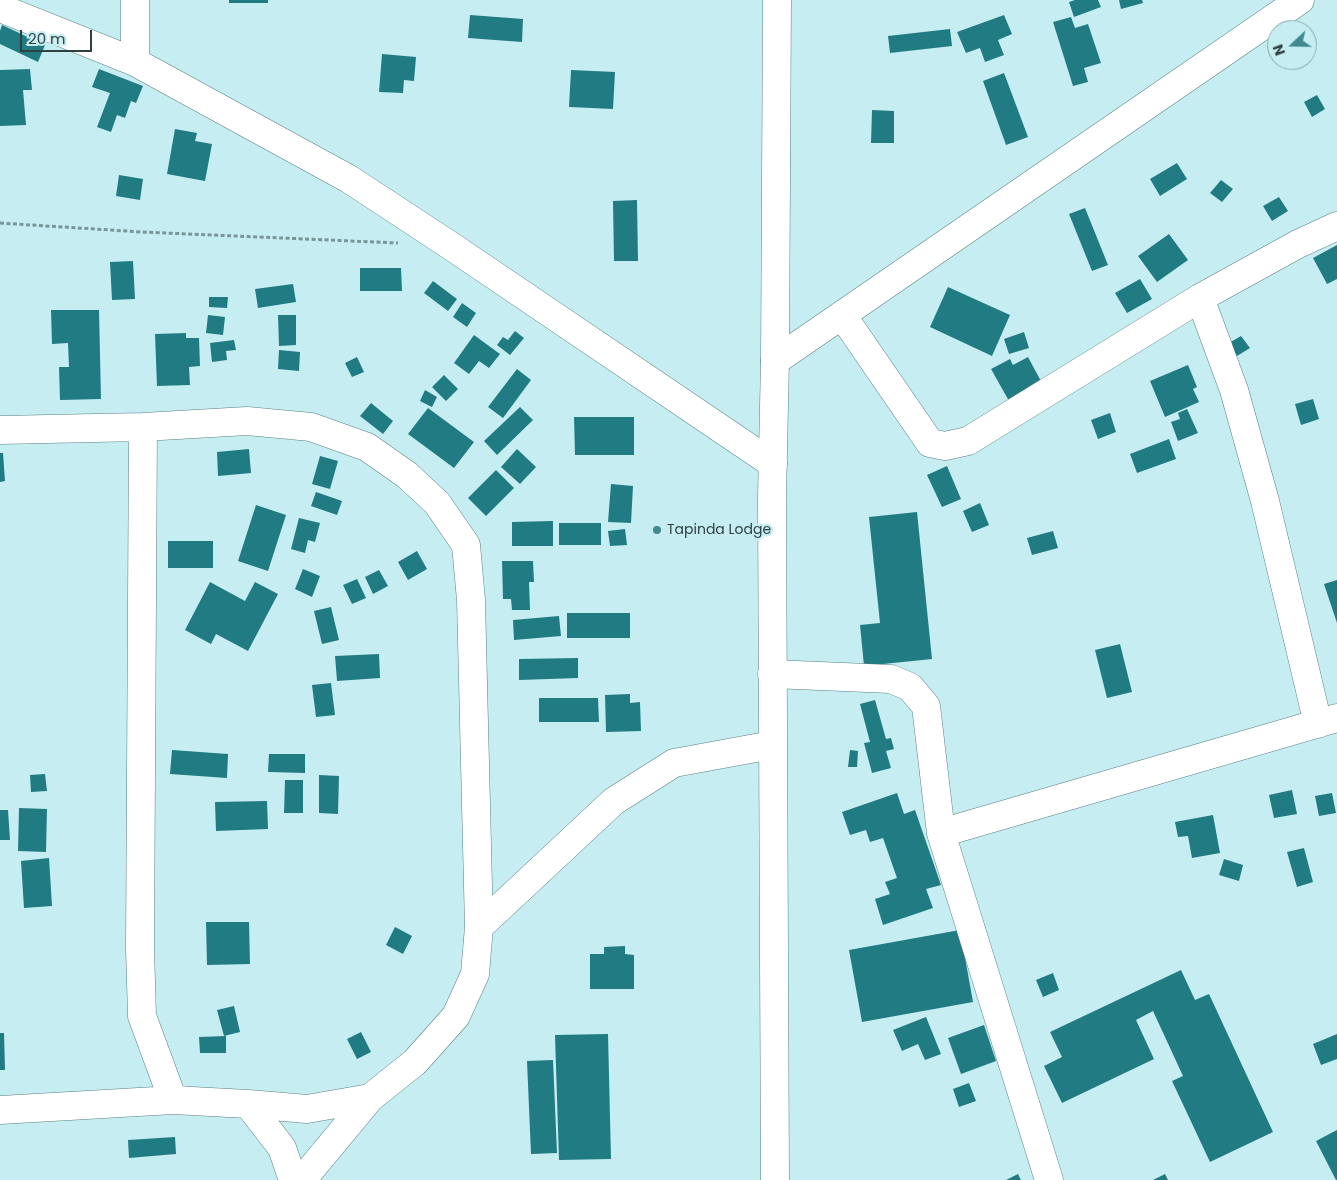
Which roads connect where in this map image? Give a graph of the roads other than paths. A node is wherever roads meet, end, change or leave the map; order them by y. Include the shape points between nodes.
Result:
1 (135, 0) edge
2 (776, 0) edge
3 (1300, 0) edge
4 (0, 8) edge
5 (135, 62) junction
6 (1337, 226) edge
7 (1200, 298) junction
8 (842, 315) junction
9 (775, 361) junction
10 (142, 427) junction
11 (0, 430) edge
12 (773, 464) junction
13 (772, 674) junction
14 (1328, 721) edge
15 (772, 746) junction
16 (941, 833) junction
17 (479, 927) junction
18 (370, 1098) junction
19 (173, 1100) junction
20 (248, 1104) junction
21 (0, 1110) edge
22 (293, 1180) edge
23 (302, 1180) edge
24 (775, 1180) edge
25 (1049, 1180) edge

1 - 5 street
2 - 9 street
3 - 8 street
4 - 5 street
5 - 12 street via 349,178
6 - 7 street
7 - 8 street via 968,441 945,446 930,443
7 - 14 street via 1234,390
8 - 9 street
9 - 12 street
10 - 11 street
10 - 17 street via 248,421 311,427 367,447 407,475 437,503 466,544 471,600
10 - 19 street via 142,1016
12 - 13 street
13 - 15 street
13 - 16 street via 891,679 910,687 926,706
14 - 16 street
15 - 17 street via 674,763 614,800
15 - 24 street
16 - 25 street
17 - 18 street via 474,974 456,1016 415,1062
18 - 20 street via 307,1109
18 - 23 street
19 - 20 street
19 - 21 street
20 - 22 street via 282,1148

